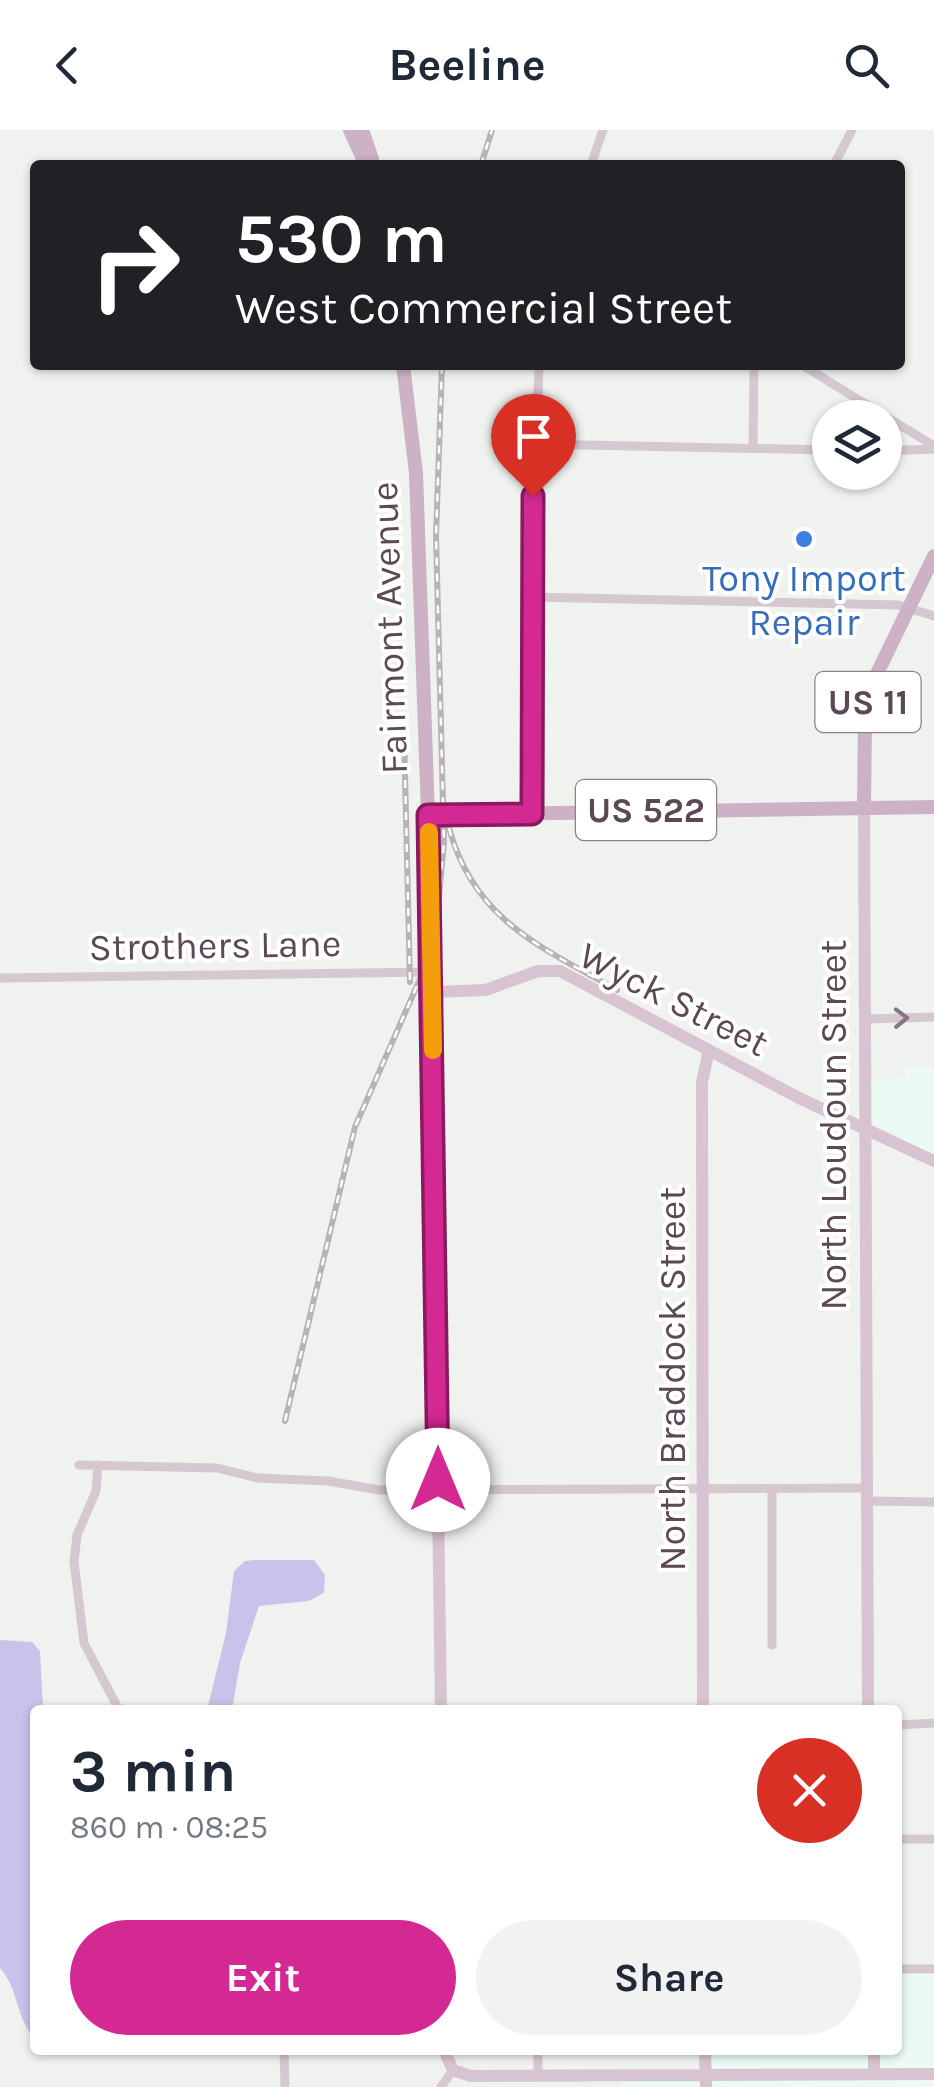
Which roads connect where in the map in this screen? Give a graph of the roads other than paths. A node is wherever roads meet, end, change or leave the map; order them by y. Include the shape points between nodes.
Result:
1 (350, 130) edge
2 (362, 130) edge
3 (603, 130) edge
4 (852, 130) edge
5 (367, 160) edge
6 (369, 160) edge
7 (593, 160) edge
8 (837, 160) edge
9 (404, 370) edge
10 (539, 370) edge
11 (754, 370) edge
12 (810, 370) edge
13 (534, 444) junction
14 (934, 447) edge
15 (753, 448) junction
16 (812, 450) edge
17 (902, 450) edge
18 (934, 556) edge
19 (531, 597) junction
20 (908, 606) junction
21 (934, 616) edge
22 (864, 807) junction
23 (934, 807) edge
24 (532, 814) junction
25 (428, 815) junction
26 (432, 972) junction
27 (0, 978) edge
28 (432, 992) junction
29 (934, 1018) edge
30 (867, 1019) junction
31 (709, 1050) junction
32 (865, 1125) junction
33 (934, 1161) edge
34 (79, 1465) dead end
35 (98, 1465) junction
36 (772, 1489) junction
37 (701, 1490) junction
38 (438, 1491) junction
39 (867, 1494) junction
40 (934, 1502) edge
41 (772, 1645) dead end
42 (116, 1705) edge
43 (441, 1705) edge
44 (703, 1705) edge
45 (868, 1705) edge
46 (934, 1723) edge
47 (902, 1724) edge
48 (902, 1839) edge
49 (934, 1839) edge
50 (902, 1969) edge
51 (934, 1969) edge
52 (284, 2055) edge
53 (446, 2055) edge
54 (538, 2055) edge
55 (453, 2070) junction
56 (934, 2074) edge
57 (706, 2080) edge
58 (874, 2080) edge
59 (538, 2081) edge
60 (284, 2087) edge
61 (441, 2087) edge

1 - 5 main road
2 - 6 main road
3 - 7 street
4 - 8 street
9 - 25 main road, Fairmont Avenue via 416,474
10 - 13 street
11 - 15 street
12 - 14 street
13 - 15 street
13 - 19 street
14 - 17 street
15 - 16 street
18 - 20 main road, North Loudoun Street / US 11
19 - 20 street
19 - 24 street
20 - 21 street
20 - 22 main road, North Loudoun Street / US 11 via 870,688
22 - 23 main road
22 - 24 main road, US 522
22 - 30 street, North Loudoun Street
24 - 25 main road, US 522
25 - 26 street, Fairmont Avenue
26 - 27 street, Strothers Lane
26 - 28 street, Fairmont Avenue
28 - 31 street, Wyck Street via 480,992 538,971 560,971
28 - 38 street, Fairmont Avenue
30 -> 29 street
30 - 32 street, North Loudoun Street
31 - 32 street, Wyck Street
31 - 37 street, North Braddock Street via 702,1082
32 - 33 street, Wyck Street
32 - 39 street, North Loudoun Street
34 - 35 street
35 - 38 street via 217,1468 258,1478
35 - 42 street via 74,1562 84,1643
36 - 37 street
36 - 39 street
36 - 41 street
37 - 38 street
37 - 44 street, North Braddock Street
38 - 43 street, Fairmont Avenue
39 - 40 street
39 - 45 street, North Loudoun Street
46 - 47 street
48 - 49 street
50 - 51 street
52 - 60 street
53 - 55 street
54 - 59 street
55 - 59 street
55 - 61 street
56 - 58 street
57 - 58 street
57 - 59 street

